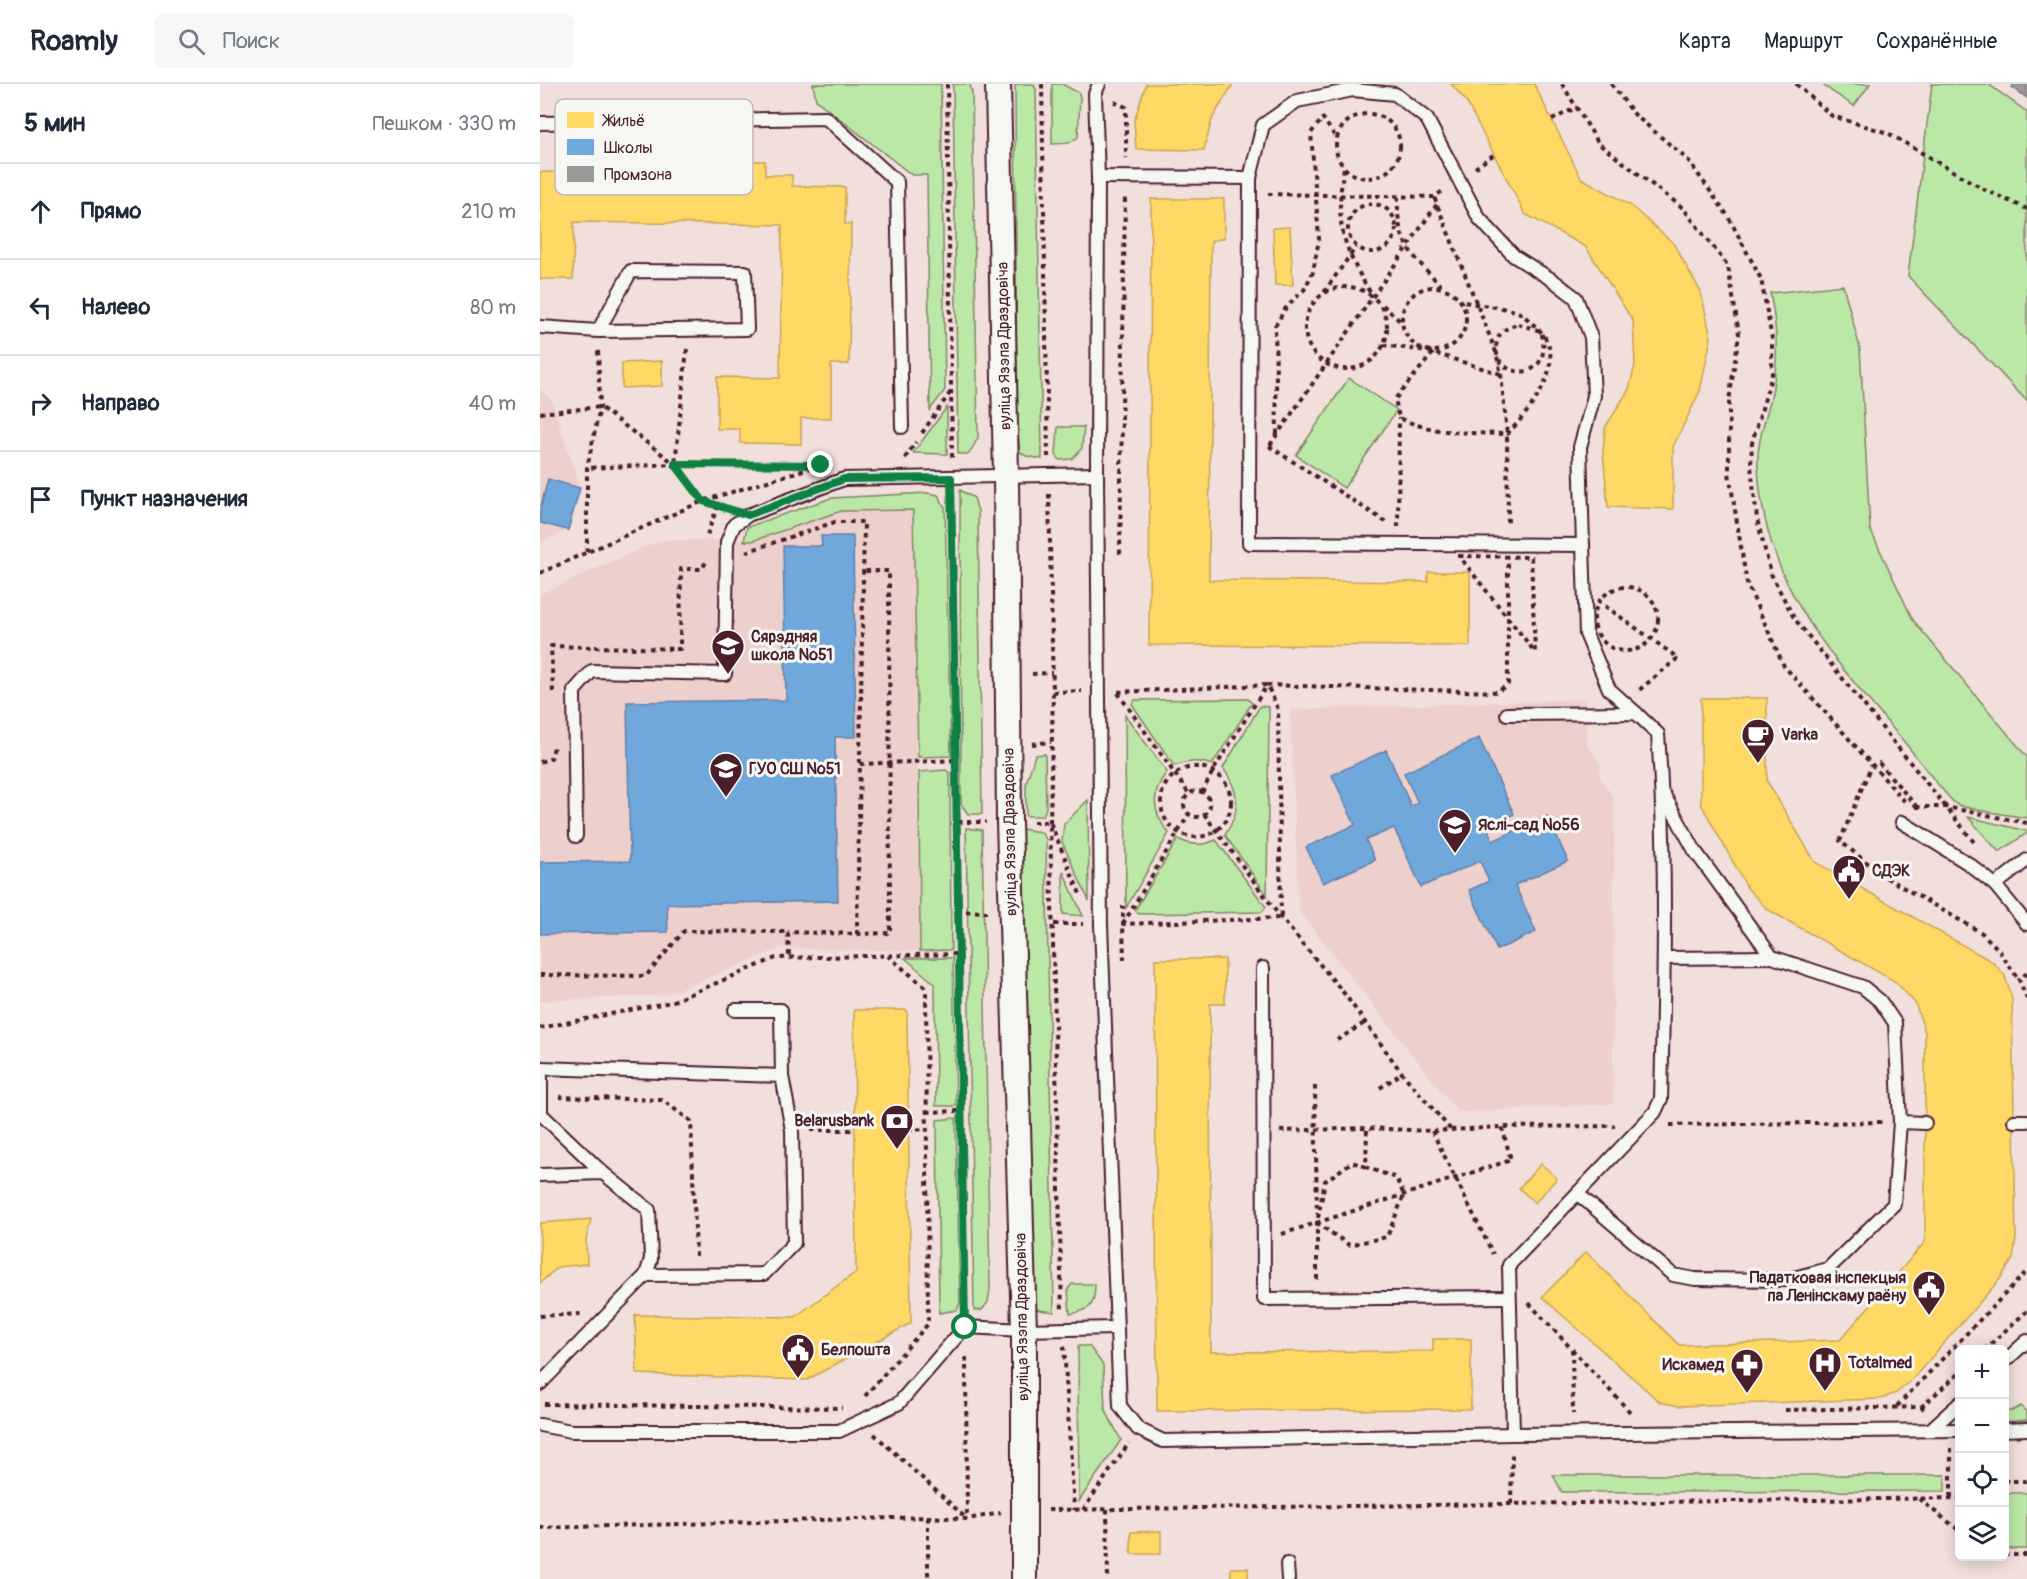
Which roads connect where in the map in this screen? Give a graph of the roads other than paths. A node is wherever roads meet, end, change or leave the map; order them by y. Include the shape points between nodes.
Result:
1 (998, 84) edge
2 (1097, 89) edge
3 (753, 119) edge
4 (540, 123) edge
5 (555, 123) edge
6 (1098, 177) junction
7 (1250, 178) junction
8 (540, 327) edge
9 (598, 331) junction
10 (902, 427) dead end
11 (1097, 474) junction
12 (1006, 475) junction
13 (1583, 545) junction
14 (1636, 712) junction
15 (1507, 714) dead end
16 (1662, 792) junction
17 (1902, 822) dead end
18 (576, 836) dead end
19 (2027, 861) edge
20 (1995, 885) junction
21 (2027, 924) edge
22 (1772, 957) junction
23 (1665, 958) junction
24 (1263, 968) dead end
25 (735, 1010) dead end
26 (782, 1076) junction
27 (540, 1097) edge
28 (1900, 1122) junction
29 (1925, 1123) dead end
30 (603, 1173) junction
31 (540, 1175) edge
32 (1578, 1194) junction
33 (646, 1275) junction
34 (1509, 1297) junction
35 (1116, 1328) junction
36 (1023, 1330) junction
37 (2027, 1341) edge
38 (2009, 1357) edge
39 (540, 1384) edge
40 (1955, 1407) edge
41 (540, 1425) edge
42 (1930, 1430) junction
43 (1955, 1430) edge
44 (2009, 1430) edge
45 (2027, 1430) edge
46 (1513, 1434) junction
47 (1287, 1564) dead end
48 (1024, 1579) edge
49 (1288, 1579) edge

1 - 12 street, вуліца Язэпа Драздовіча
2 - 6 lane
3 - 10 lane via 826,118 897,182
4 - 5 lane
6 - 7 lane
6 - 11 lane
7 - 13 lane via 1249,543 1508,550
7 - 13 lane via 1263,125 1298,101 1353,90 1395,94 1427,119 1479,218 1514,256 1576,298 1591,337 1594,396 1580,447
8 - 9 lane
9 - 9 lane via 631,271 745,272 747,329
11 - 12 lane
11 - 35 lane via 1101,924
12 - 18 lane via 844,479 748,515 734,525 727,542 725,674 592,670 574,691
12 - 36 street, вуліца Язэпа Драздовіча via 1009,822
13 - 14 lane via 1586,634 1609,689
14 - 15 lane
14 - 16 lane via 1658,734
16 - 22 lane via 1695,851
16 - 23 lane
17 - 20 lane
19 - 20 lane
20 - 21 lane
22 - 23 lane
22 - 28 lane via 1863,987 1880,1001 1895,1023
23 - 32 lane via 1661,1100 1644,1125
24 - 34 lane via 1264,1299
25 - 26 lane via 781,1010
26 - 27 lane via 541,1068
26 - 33 lane via 792,1130 794,1243 764,1274
27 - 30 lane via 541,1114
28 - 29 lane
28 - 32 lane via 1894,1204 1828,1269 1786,1280 1695,1279 1673,1275
30 - 31 lane
30 - 33 lane via 649,1210 651,1259
32 - 34 lane via 1509,1266
33 - 39 lane
34 - 46 lane
35 - 36 lane
35 - 46 lane via 1120,1406 1138,1429 1163,1441
36 - 41 lane via 965,1327 900,1403 839,1431 572,1431
36 - 48 street, вуліца Язэпа Драздовіча
37 - 38 lane
40 - 42 lane
42 - 43 lane
42 - 46 lane
44 - 45 lane
47 - 49 lane

